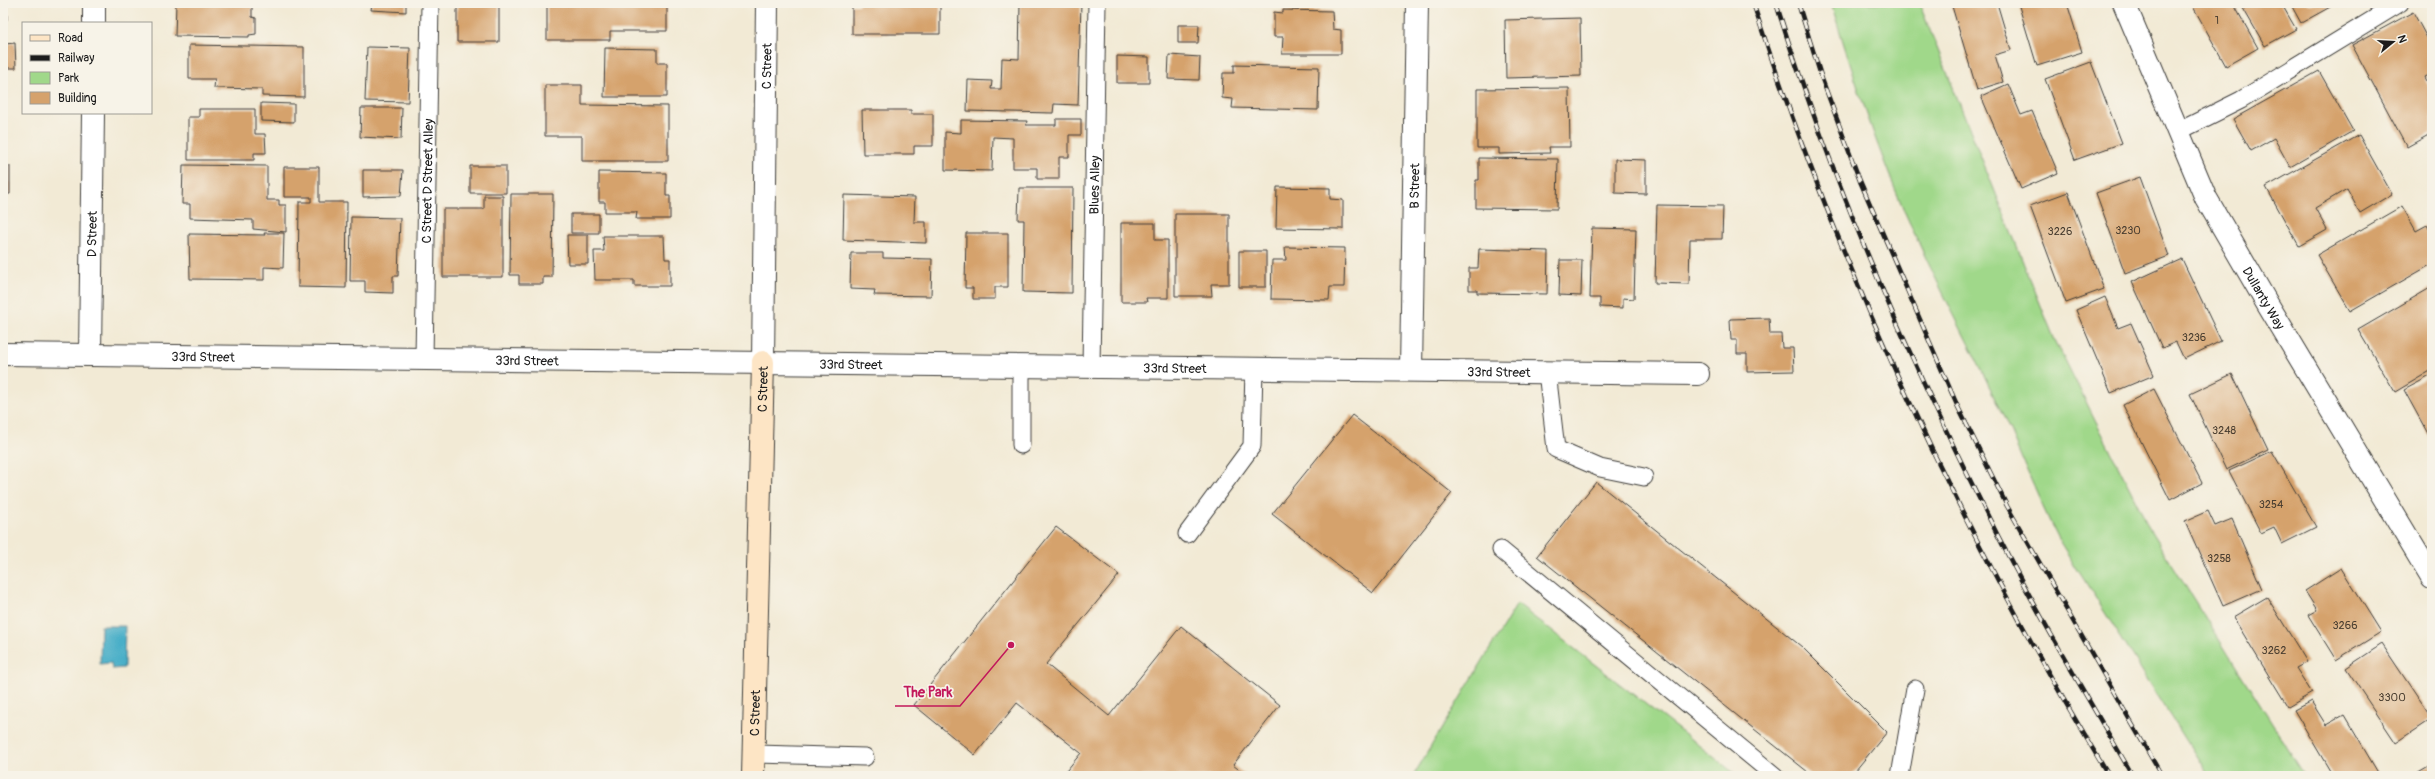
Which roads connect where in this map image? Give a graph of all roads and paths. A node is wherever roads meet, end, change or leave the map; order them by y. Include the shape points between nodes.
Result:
1 (94, 3) edge
2 (430, 3) edge
3 (767, 3) edge
4 (1097, 3) edge
5 (1417, 3) edge
6 (2124, 3) edge
7 (2400, 3) edge
8 (94, 22) edge
9 (93, 114) edge
10 (2177, 132) junction
11 (3, 354) edge
12 (90, 355) junction
13 (424, 358) junction
14 (763, 362) junction
15 (1021, 366) junction
16 (1091, 367) junction
17 (1254, 369) junction
18 (1411, 370) junction
19 (1547, 372) junction
20 (1698, 374) dead end
21 (1021, 445) dead end
22 (1644, 477) dead end
23 (1187, 534) dead end
24 (1502, 550) dead end
25 (2432, 578) edge
26 (1915, 689) dead end
27 (754, 754) junction
28 (865, 756) dead end
29 (753, 776) edge
30 (1775, 776) edge
31 (1900, 776) edge

1 - 8 street
2 - 13 lane, C Street D Street Alley
3 - 14 street, C Street
4 - 16 lane, Blues Alley
5 - 18 street, B Street
6 - 10 street, Dullanty Way
7 - 10 lane via 2241,100
9 - 12 street, D Street
10 - 25 street, Dullanty Way via 2206,198
11 - 12 street, 33rd Street
12 - 13 street, 33rd Street
13 - 14 street, 33rd Street
14 - 15 street, 33rd Street
14 - 27 street, C Street
15 - 16 street, 33rd Street
15 - 21 lane
16 - 17 street, 33rd Street
17 - 18 street, 33rd Street
17 - 23 lane via 1252,446
18 - 19 street, 33rd Street
19 - 20 street, 33rd Street
19 - 22 lane via 1556,449 1600,468
24 - 30 lane
26 - 31 lane
27 - 28 lane
27 - 29 street, C Street

